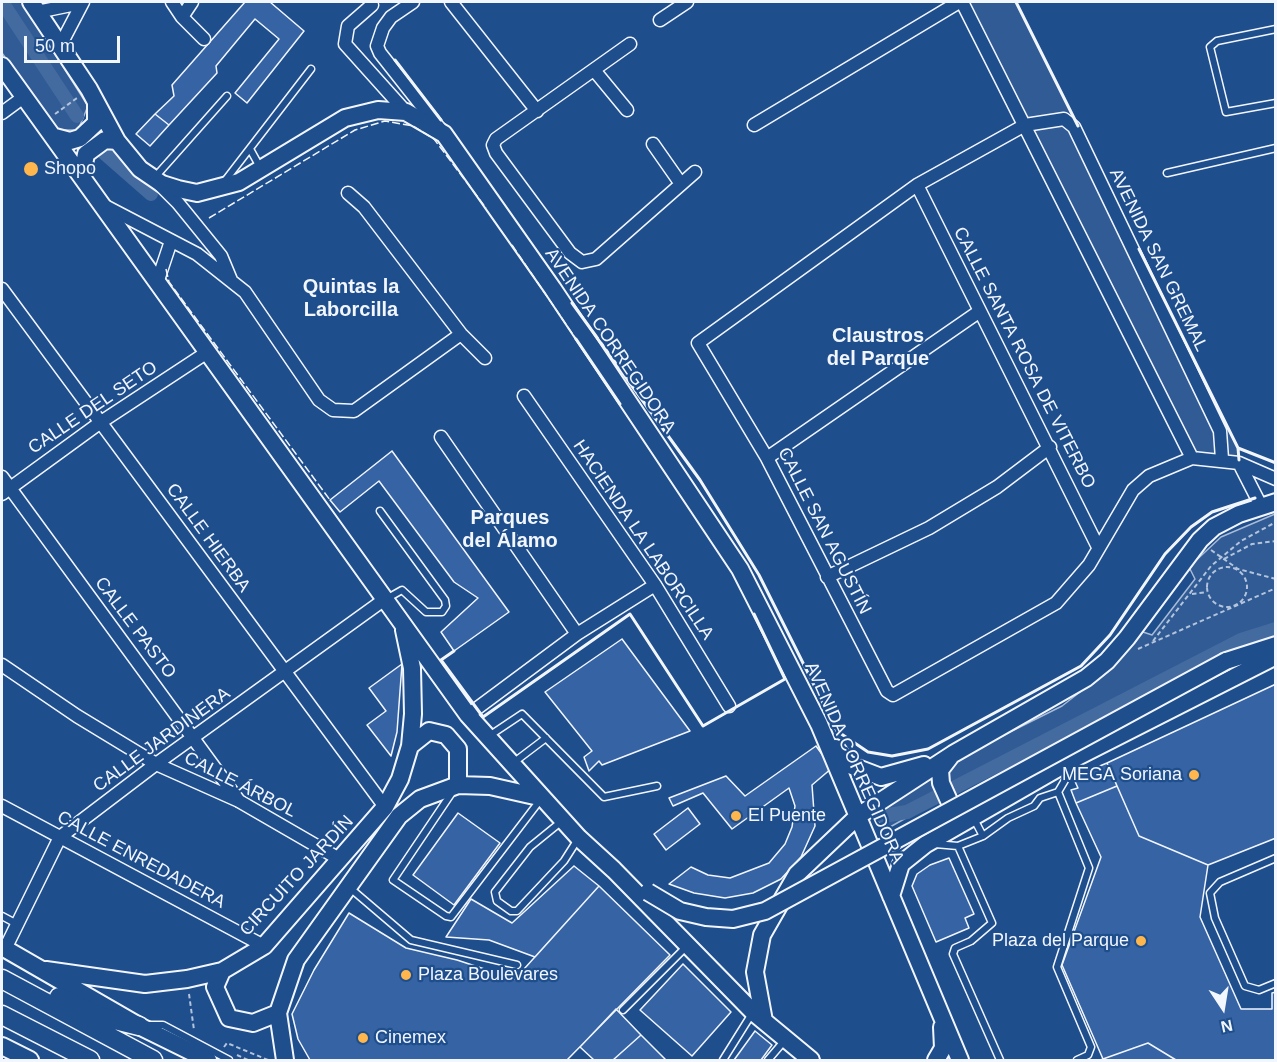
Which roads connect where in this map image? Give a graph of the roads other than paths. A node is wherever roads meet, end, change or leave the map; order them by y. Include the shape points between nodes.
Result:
1 (82, 2) edge
2 (172, 2) edge
3 (192, 2) edge
4 (413, 2) edge
5 (451, 2) edge
6 (687, 2) edge
7 (961, 2) edge
8 (370, 3) edge
9 (34, 7) edge
10 (182, 17) junction
11 (391, 17) junction
12 (660, 20) dead end
13 (1275, 29) edge
14 (204, 39) dead end
15 (61, 44) junction
16 (630, 44) dead end
17 (2, 66) edge
18 (311, 69) dead end
19 (594, 70) junction
20 (406, 87) junction
21 (389, 94) junction
22 (25, 96) junction
23 (227, 96) dead end
24 (96, 102) junction
25 (1275, 103) edge
26 (627, 110) dead end
27 (537, 111) junction
28 (406, 112) junction
29 (2, 113) edge
30 (754, 125) dead end
31 (1025, 125) junction
32 (444, 134) junction
33 (54, 137) junction
34 (117, 141) junction
35 (653, 144) dead end
36 (1275, 148) edge
37 (250, 149) junction
38 (262, 170) junction
39 (695, 172) dead end
40 (1167, 173) dead end
41 (82, 175) junction
42 (154, 178) junction
43 (681, 184) junction
44 (917, 185) junction
45 (220, 188) junction
46 (348, 193) dead end
47 (103, 205) junction
48 (171, 241) junction
49 (231, 281) junction
50 (157, 283) junction
51 (2, 289) edge
52 (980, 311) junction
53 (461, 334) junction
54 (206, 353) junction
55 (485, 358) dead end
56 (524, 396) dead end
57 (101, 422) junction
58 (441, 437) dead end
59 (1050, 447) junction
60 (766, 458) junction
61 (1192, 458) junction
62 (1222, 459) junction
63 (1239, 463) junction
64 (2, 477) edge
65 (1275, 479) edge
66 (5, 491) edge
67 (1268, 504) edge
68 (380, 511) dead end
69 (1098, 547) junction
70 (827, 577) junction
71 (655, 585) junction
72 (385, 599) junction
73 (403, 623) junction
74 (577, 634) junction
75 (1275, 645) edge
76 (1275, 657) edge
77 (2, 665) edge
78 (284, 674) junction
79 (729, 706) dead end
80 (468, 715) junction
81 (819, 724) junction
82 (488, 737) junction
83 (195, 738) junction
84 (546, 738) junction
85 (410, 746) junction
86 (953, 754) junction
87 (1079, 756) junction
88 (156, 764) junction
89 (512, 764) junction
90 (458, 785) junction
91 (657, 786) dead end
92 (1020, 788) junction
93 (1058, 792) junction
94 (541, 798) junction
95 (1001, 799) junction
96 (239, 801) junction
97 (2, 806) edge
98 (1034, 806) junction
99 (386, 807) junction
100 (858, 816) junction
101 (972, 816) junction
102 (1008, 818) junction
103 (562, 821) junction
104 (983, 836) junction
105 (60, 837) junction
106 (579, 838) junction
107 (926, 844) junction
108 (958, 846) junction
109 (1275, 858) edge
110 (340, 860) junction
111 (614, 870) junction
112 (349, 884) junction
113 (891, 896) junction
114 (2, 916) edge
115 (17, 924) junction
116 (688, 945) junction
117 (264, 946) junction
118 (3, 948) edge
119 (449, 948) junction
120 (447, 956) dead end
121 (518, 965) dead end
122 (46, 970) junction
123 (222, 972) junction
124 (2, 979) edge
125 (1275, 983) edge
126 (623, 1010) dead end
127 (278, 1013) junction
128 (2, 1015) edge
129 (759, 1016) junction
130 (942, 1019) junction
131 (139, 1026) junction
132 (786, 1040) junction
133 (2, 1046) edge
134 (958, 1059) edge
135 (30, 1060) edge
136 (90, 1060) edge
137 (153, 1060) edge
138 (208, 1060) edge
139 (229, 1060) edge
140 (285, 1060) edge
141 (723, 1060) edge
142 (768, 1060) edge
143 (811, 1060) edge
144 (936, 1060) edge
145 (1000, 1060) edge
146 (1077, 1060) edge

1 - 9 street
1 - 15 street
2 - 10 street
3 - 10 street
4 - 11 street
5 - 27 street
6 - 12 street
7 - 30 street
7 - 31 street
8 - 11 street
8 - 21 street via 348,26 345,44
9 - 15 main road, AVENIDA CORREGIDORA
10 - 14 street
11 - 20 street via 382,28 377,46
13 - 25 lane via 1217,41 1210,46 1226,112
15 - 24 main road, AVENIDA CORREGIDORA
16 - 19 street
17 - 22 main road
18 - 37 lane
19 - 26 street
19 - 27 street
20 - 21 street
20 - 32 street
21 - 28 street
22 - 29 street
22 - 33 main road
23 - 42 lane
24 - 33 main road via 96,123 80,138 70,141
24 - 34 main road, AVENIDA CORREGIDORA
27 - 43 street via 493,145 570,253 582,262 596,259
28 - 32 main road, AVENIDA CORREGIDORA
28 - 38 main road, AVENIDA CORREGIDORA via 378,110 345,118
31 - 44 street, CALLE SAN AGUSTÍN
31 - 61 street
31 - 62 street, AVENIDA SAN GREMAL via 1064,119 1074,127 1220,431
32 - 81 main road, AVENIDA CORREGIDORA via 740,569
33 - 41 main road
34 - 41 main road via 105,140 86,154
34 - 42 main road, AVENIDA CORREGIDORA via 140,169
35 - 43 street
36 - 40 lane
37 - 38 lane
37 - 45 lane
38 - 45 main road, AVENIDA CORREGIDORA
39 - 43 street
41 - 47 main road
42 - 45 main road, AVENIDA CORREGIDORA via 178,189 197,192
42 - 49 street via 221,256
44 - 52 street, CALLE SANTA ROSA DE VITERBO
44 - 60 street, CALLE SAN AGUSTÍN via 698,343
46 - 53 street via 364,207
47 - 48 street
47 - 50 main road
48 - 49 street via 197,254
48 - 50 street
49 - 53 street via 245,292 319,400 333,410 354,411
50 - 54 main road
51 - 57 street, CALLE HIERBA
52 - 59 street, CALLE SANTA ROSA DE VITERBO
52 - 60 street
53 - 55 street
54 - 57 street, CALLE DEL SETO
54 - 72 main road
56 - 71 street, HACIENDA LA LABORCILLA
57 - 66 street, CALLE DEL SETO
57 - 78 street, CALLE HIERBA
58 - 74 street
59 - 69 street, CALLE SANTA ROSA DE VITERBO
59 - 70 street via 997,487 929,528
60 - 70 street, CALLE SAN AGUSTÍN
61 - 62 street, CALLE SAN AGUSTÍN
61 - 69 street, CALLE SAN AGUSTÍN via 1149,476 1133,490
62 - 63 street, CALLE SAN AGUSTÍN
63 - 65 street, CALLE SAN AGUSTÍN
63 - 67 street
64 - 66 street, CALLE PASTO
66 - 83 street, CALLE PASTO
67 - 86 main road via 1214,527 1200,540 1107,661 1086,678
68 - 72 lane via 446,606 442,612 426,612 402,590
69 - 70 street, CALLE SAN AGUSTÍN via 1089,565 1056,603 893,695 887,691
71 - 74 street
71 - 79 street, HACIENDA LA LABORCILLA
72 - 73 main road
72 - 78 street, CALLE JARDINERA
73 - 80 main road
73 - 85 main road, CIRCUITO JARDÍN via 412,668
74 - 80 street
75 - 111 main road, bridge via 1226,661 765,911 733,919 680,911
76 - 87 main road
77 - 88 street, CALLE ÁRBOL
78 - 83 street, CALLE JARDINERA
78 - 99 street, CALLE HIERBA
80 - 82 main road
81 - 86 main road via 847,764 881,777
81 - 100 main road, AVENIDA CORREGIDORA
82 - 84 lane via 522,714
82 - 89 main road
83 - 88 street, CALLE JARDINERA
83 - 96 street, CALLE PASTO
84 - 89 lane
84 - 91 lane via 604,797
85 - 90 main road via 429,731 446,735 458,749
85 - 99 main road, CIRCUITO JARDÍN
86 - 100 main road
86 - 101 main road via 940,770 944,790 960,812
87 - 92 main road
87 - 93 lane
88 - 96 street, CALLE ÁRBOL
88 - 105 street, CALLE JARDINERA
89 - 94 main road
90 - 94 main road, CIRCUITO JARDÍN via 490,786
90 - 94 lane via 393,876 396,884 451,917
90 - 112 main road, CIRCUITO JARDÍN via 420,799 399,816
92 - 95 main road
92 - 98 lane
93 - 98 lane
93 - 146 lane via 1089,867 1057,968 1091,1047 1088,1055
94 - 103 main road
95 - 101 main road
95 - 102 lane
96 - 110 street, CALLE ÁRBOL
97 - 105 street, CALLE ENREDADERA
98 - 102 lane
99 - 110 main road, CIRCUITO JARDÍN
100 - 113 main road, AVENIDA CORREGIDORA
100 - 129 main road via 797,874 762,934 754,972
101 - 104 lane
101 - 107 main road
102 - 104 lane
103 - 106 main road
103 - 106 lane via 530,847 495,892 497,901 517,911 564,861
104 - 108 lane
105 - 115 street, CALLE JARDINERA
105 - 117 street, CALLE ENREDADERA
106 - 111 main road
107 - 108 lane
107 - 113 main road via 901,864
108 - 145 lane via 992,923 953,954
109 - 125 lane via 1220,882 1209,893 1215,918 1245,986 1259,990
110 - 117 main road, CIRCUITO JARDÍN
111 - 116 main road
112 - 119 lane via 411,940
112 - 127 main road, CIRCUITO JARDÍN via 296,960
113 - 130 main road, AVENIDA CORREGIDORA
114 - 115 lane
115 - 118 street, CALLE JARDINERA
116 - 126 lane
116 - 129 main road
117 - 123 main road, CIRCUITO JARDÍN
118 - 122 main road
119 - 120 lane
119 - 121 lane
122 - 123 main road, CIRCUITO JARDÍN via 145,984
122 - 131 main road
123 - 127 main road via 215,987 229,1018 253,1023
124 - 131 main road via 15,977 99,1016
124 - 137 main road
127 - 140 main road
128 - 136 main road
129 - 132 main road
129 - 141 lane
130 - 134 main road, AVENIDA CORREGIDORA
130 - 144 main road via 943,1048
131 - 138 main road
131 - 139 lane via 163,1025
132 - 142 lane
132 - 143 main road
133 - 135 main road

